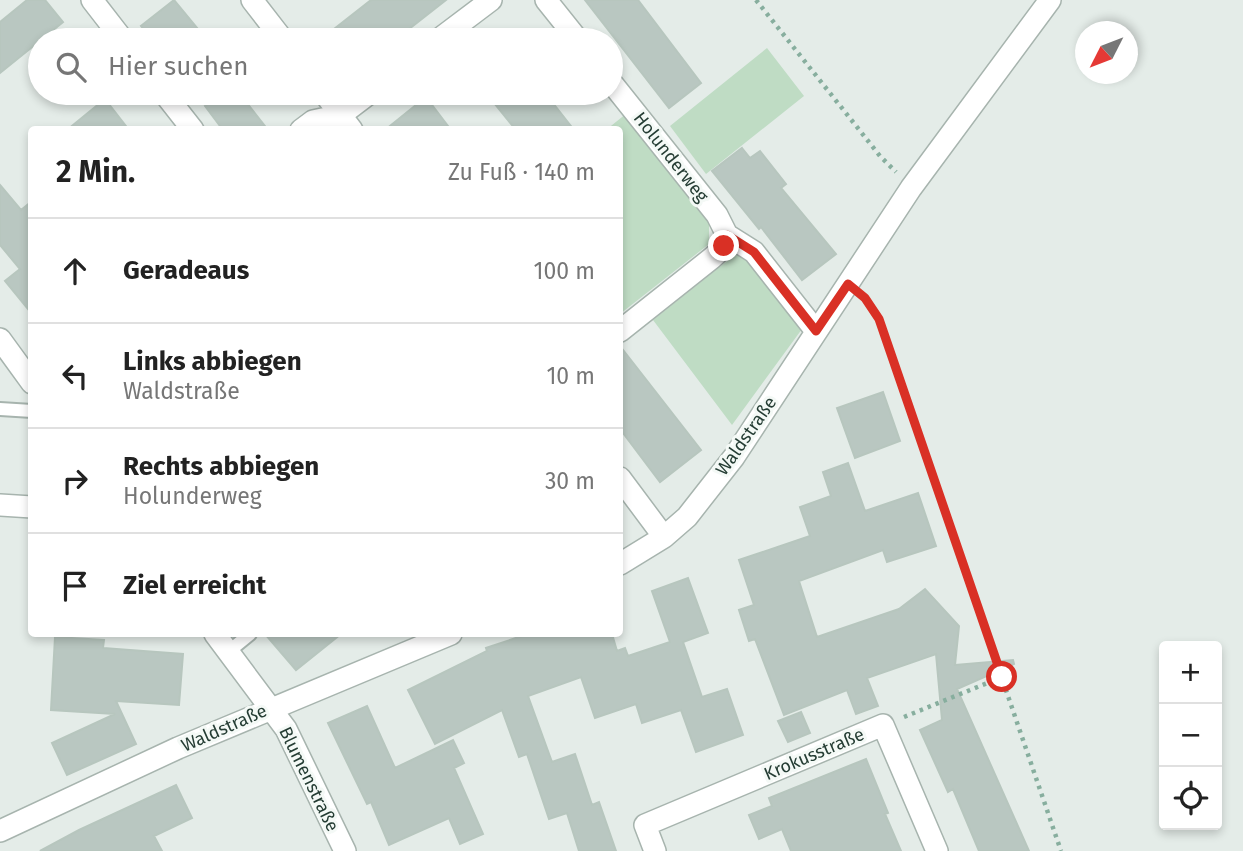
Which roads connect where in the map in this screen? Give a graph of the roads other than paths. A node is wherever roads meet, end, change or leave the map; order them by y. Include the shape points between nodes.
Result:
1 (92, 0) edge
2 (252, 0) edge
3 (491, 0) edge
4 (546, 0) edge
5 (1050, 0) edge
6 (114, 28) edge
7 (274, 28) edge
8 (454, 28) edge
9 (568, 28) edge
10 (623, 97) edge
11 (173, 105) edge
12 (333, 105) edge
13 (360, 105) edge
14 (346, 122) edge
15 (190, 126) edge
16 (306, 126) edge
17 (727, 235) junction
18 (623, 329) edge
19 (816, 331) junction
20 (0, 339) edge
21 (28, 378) edge
22 (0, 410) edge
23 (28, 411) edge
24 (623, 482) edge
25 (0, 505) edge
26 (28, 507) edge
27 (663, 537) junction
28 (623, 562) edge
29 (217, 637) edge
30 (246, 637) edge
31 (445, 637) edge
32 (228, 652) junction
33 (271, 708) junction
34 (0, 831) edge
35 (345, 851) edge
36 (655, 851) edge
37 (937, 851) edge

1 - 6 street
2 - 7 street
3 - 8 street
4 - 9 street
5 - 19 street, Waldstraße via 912,188
10 - 17 street, Holunderweg
11 - 15 street
12 - 14 street
13 - 14 street
14 - 16 street via 313,121
17 - 18 street via 712,258
17 - 19 street, Holunderweg via 754,252
19 - 27 street, Waldstraße via 734,457 687,517
20 - 21 street
22 - 23 lane
24 - 27 street
25 - 26 street
27 - 28 street, Waldstraße
29 - 32 street, Blumenstraße
30 - 32 lane
31 - 33 street, Waldstraße
32 - 33 street, Blumenstraße
33 - 34 street, Waldstraße
33 - 35 street, Blumenstraße via 286,729
36 - 37 street, Krokusstraße via 645,825 883,725

